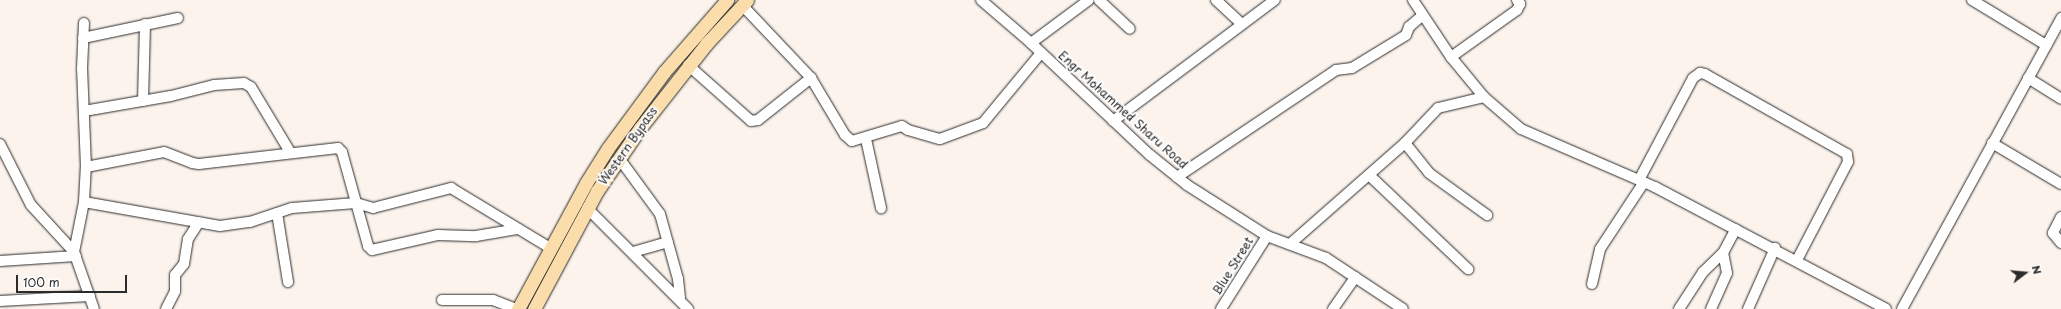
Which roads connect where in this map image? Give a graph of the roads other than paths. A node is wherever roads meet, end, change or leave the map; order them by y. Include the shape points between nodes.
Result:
1 (727, 0) edge
2 (981, 0) edge
3 (1089, 0) edge
4 (1099, 0) edge
5 (1216, 0) edge
6 (1275, 0) edge
7 (1413, 0) edge
8 (1517, 0) edge
9 (1972, 0) edge
10 (744, 3) edge
11 (1423, 16) junction
12 (178, 18) dead end
13 (2061, 18) edge
14 (84, 23) dead end
15 (145, 24) junction
16 (1242, 24) junction
17 (1130, 29) dead end
18 (83, 38) junction
19 (1031, 43) junction
20 (2046, 45) junction
21 (1041, 53) junction
22 (1451, 57) junction
23 (688, 65) junction
24 (811, 78) junction
25 (2028, 78) junction
26 (1484, 97) junction
27 (2061, 99) edge
28 (143, 101) junction
29 (84, 110) junction
30 (1113, 121) junction
31 (866, 139) junction
32 (1405, 143) junction
33 (1992, 143) junction
34 (0, 144) edge
35 (290, 152) junction
36 (619, 158) junction
37 (86, 167) junction
38 (1369, 175) junction
39 (1177, 177) junction
40 (1642, 181) junction
41 (2061, 184) edge
42 (84, 202) junction
43 (356, 203) junction
44 (587, 208) junction
45 (882, 208) dead end
46 (277, 213) junction
47 (1487, 215) dead end
48 (2061, 217) edge
49 (199, 222) junction
50 (518, 229) junction
51 (1736, 229) junction
52 (1267, 236) junction
53 (668, 242) junction
54 (2061, 243) edge
55 (1290, 244) junction
56 (550, 248) junction
57 (1775, 248) junction
58 (633, 252) junction
59 (1723, 253) junction
60 (75, 254) junction
61 (1797, 260) junction
62 (0, 261) edge
63 (1468, 269) dead end
64 (1355, 277) junction
65 (288, 282) dead end
66 (1592, 284) dead end
67 (90, 296) junction
68 (680, 298) junction
69 (442, 300) dead end
70 (0, 301) edge
71 (94, 309) edge
72 (166, 309) edge
73 (518, 309) edge
74 (534, 309) edge
75 (688, 309) edge
76 (1221, 309) edge
77 (1333, 309) edge
78 (1403, 309) edge
79 (1679, 309) edge
80 (1712, 309) edge
81 (1748, 309) edge
82 (1886, 309) edge
83 (1902, 309) edge

1 - 56 main road, Western Bypass via 664,72 628,119 586,183
2 - 19 street, Engr Mohammed Sharu Road
3 - 19 street
4 - 17 street
5 - 16 street
6 - 16 street
7 - 11 street
8 - 22 street via 1520,4 1517,10
9 - 20 street
10 - 23 main road, Western Bypass
10 - 24 street
11 - 22 street
11 - 39 street via 1409,26 1406,35 1352,68 1336,70
12 - 15 street
13 - 20 street
14 - 18 street
15 - 18 street
15 - 28 street
16 - 30 street
18 - 29 street
19 - 21 street, Engr Mohammed Sharu Road
20 - 25 street
21 - 30 street, Engr Mohammed Sharu Road
21 - 31 street via 983,123 940,139 902,126
22 - 26 street
23 - 24 street via 751,121 758,120
23 - 36 main road, Western Bypass
24 - 31 street via 845,136 852,141
25 - 27 street
25 - 33 street
26 - 32 street via 1438,108
26 - 40 street via 1528,133
28 - 29 street
28 - 35 street via 214,85 244,82 250,87
29 - 37 street
30 - 39 street, Engr Mohammed Sharu Road
31 - 45 street
32 - 38 street
32 - 47 street via 1429,173
33 - 41 street
33 - 83 street
34 - 60 street via 31,205
35 - 37 street via 199,164 164,152
35 - 43 street via 340,149
36 - 44 main road, Western Bypass
36 - 53 street via 660,214
37 - 42 street
38 - 55 street
38 - 63 street
39 - 52 street, Engr Mohammed Sharu Road
40 - 51 street
40 - 61 street via 1693,78 1700,73 1705,74 1847,154 1848,162
40 - 66 street via 1600,249
42 - 49 street
42 - 60 street
43 - 46 street via 292,208
43 - 50 street via 373,208 451,188
43 - 50 street via 368,246 372,250 438,235 476,236
44 - 58 street
44 - 74 main road, Western Bypass
46 - 49 street via 237,225 220,226
46 - 65 street
48 - 54 street via 2053,233
49 - 72 street via 188,239 184,264 175,275 175,291
50 - 56 street
51 - 57 street
51 - 59 street
52 - 55 street, Engr Mohammed Sharu Road
52 - 76 street, Blue Street
53 - 58 street
53 - 68 street via 678,279
55 - 64 street, Engr Mohammed Sharu Road via 1326,258
56 - 73 main road, Western Bypass
57 - 61 street
57 - 81 street
58 - 68 street
59 - 79 street via 1703,272
59 - 80 street via 1727,273
60 - 62 street
60 - 67 street
61 - 82 street
64 - 77 street
64 - 78 street, Engr Mohammed Sharu Road
67 - 70 street
67 - 71 street
68 - 75 street
69 - 73 street via 493,300

